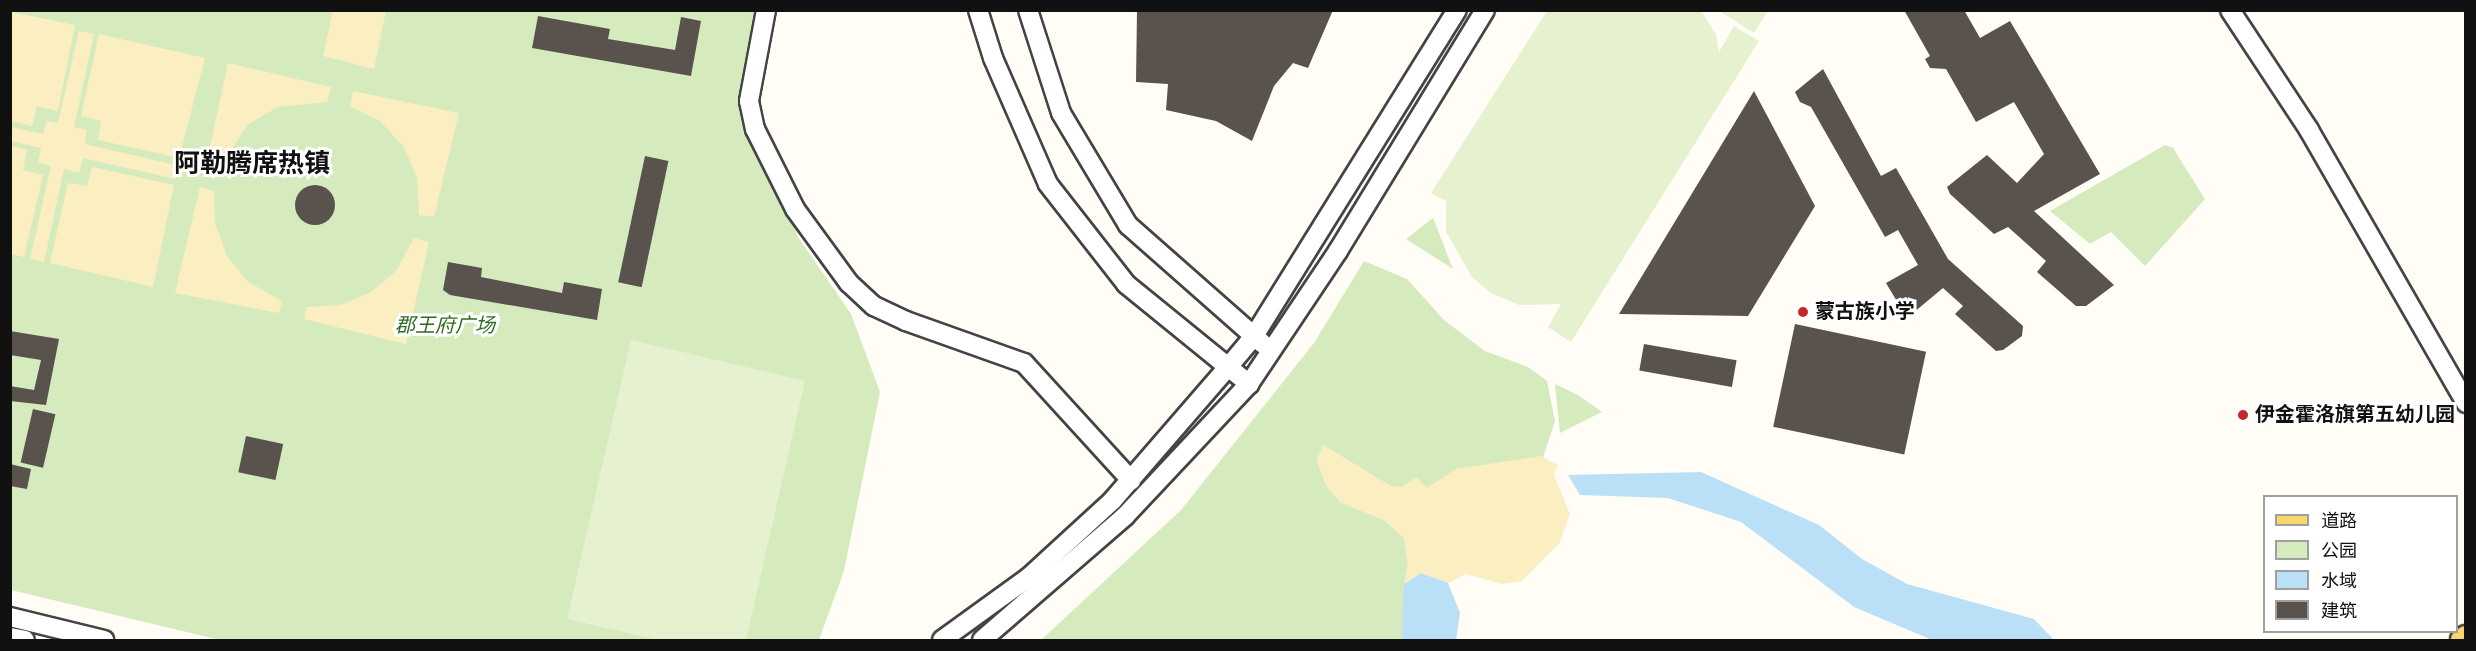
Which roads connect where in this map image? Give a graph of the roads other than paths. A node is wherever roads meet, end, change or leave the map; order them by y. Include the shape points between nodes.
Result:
1 (766, 10) edge
2 (978, 10) edge
3 (1028, 10) edge
4 (1456, 10) edge
5 (1485, 10) edge
6 (2230, 10) edge
7 (1254, 336) junction
8 (1273, 353) junction
9 (1229, 366) junction
10 (1249, 384) junction
11 (2466, 403) edge
12 (1131, 480) junction
13 (10, 617) edge
14 (10, 637) edge
15 (2466, 637) edge
16 (25, 640) edge
17 (104, 640) edge
18 (942, 640) edge
19 (982, 640) edge
20 (2462, 640) edge

1 - 12 street via 749,101 755,129 795,209 849,283 874,306 906,321 1024,363
2 - 9 street via 993,58 1048,184 1125,284
3 - 7 street via 1060,112 1128,225
4 - 7 street
5 - 8 street
6 - 11 street via 2308,130
7 - 8 street
7 - 9 street
8 - 10 street
9 - 10 street
9 - 12 street
10 - 19 street via 1125,516
12 - 18 street via 1029,577
13 - 17 street
14 - 16 street
15 - 20 main road

